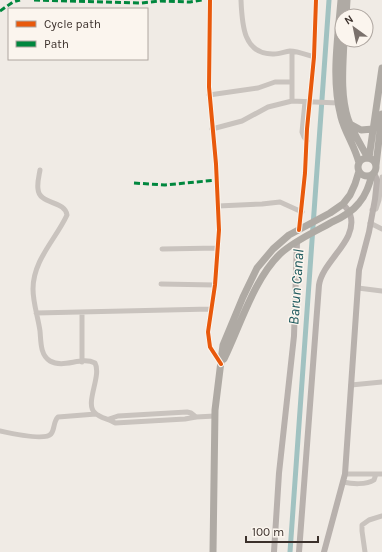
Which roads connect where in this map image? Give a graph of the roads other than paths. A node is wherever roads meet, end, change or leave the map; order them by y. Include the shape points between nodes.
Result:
1 (210, 0) edge
2 (241, 0) edge
3 (316, 0) edge
4 (341, 0) edge
5 (344, 48) edge
6 (292, 52) junction
7 (314, 57) junction
8 (382, 68) edge
9 (292, 82) junction
10 (209, 95) junction
11 (292, 101) junction
12 (308, 102) junction
13 (338, 102) junction
14 (382, 119) edge
15 (350, 124) junction
16 (212, 129) junction
17 (373, 129) junction
18 (368, 158) junction
19 (359, 163) junction
20 (40, 170) dead end
21 (358, 171) junction
22 (374, 172) junction
23 (382, 177) edge
24 (343, 204) junction
25 (218, 206) junction
26 (372, 210) junction
27 (302, 212) junction
28 (350, 213) junction
29 (370, 223) junction
30 (301, 229) junction
31 (382, 229) edge
32 (300, 240) junction
33 (218, 248) junction
34 (162, 249) dead end
35 (161, 284) dead end
36 (215, 285) junction
37 (358, 288) junction
38 (382, 291) edge
39 (211, 309) junction
40 (82, 312) junction
41 (36, 313) junction
42 (82, 362) junction
43 (222, 363) junction
44 (382, 382) edge
45 (351, 385) junction
46 (96, 414) junction
47 (215, 416) junction
48 (0, 431) edge
49 (345, 474) junction
50 (379, 474) edge
51 (343, 482) junction
52 (382, 516) edge
53 (214, 552) edge
54 (274, 552) edge
55 (299, 552) edge
56 (324, 552) edge
57 (365, 552) edge

1 - 10 street
2 - 6 street via 244,27 252,47 259,52 273,54
3 - 7 street
4 - 13 highway via 336,67
5 - 15 highway via 344,103
6 - 7 street
6 - 9 street
7 - 12 street
8 - 17 highway
9 - 10 street via 275,82 258,88
9 - 11 street
10 - 16 street
11 - 12 street
11 - 16 street via 268,107 242,121
12 - 13 street
12 - 27 street
13 - 19 highway via 341,118
14 - 22 highway
15 - 17 highway via 361,130
15 - 18 highway
16 - 25 street
17 - 18 highway
18 - 19 highway via 362,159
18 - 22 highway via 374,161
19 - 21 highway
20 - 41 street via 39,194 65,209 67,215 36,271 33,287
21 - 22 highway via 364,176
21 - 24 highway via 350,195
22 - 26 main road via 377,186
22 - 28 highway via 367,190
23 - 26 street via 379,205
24 - 28 main road
24 - 30 highway
25 - 27 street via 280,202
25 - 33 street
26 - 29 main road
27 - 30 street
28 - 32 highway
28 - 55 main road via 351,228 348,237 320,278
29 - 31 street
29 - 37 main road via 359,270
30 - 43 highway via 272,248 257,268 223,345
32 - 43 highway via 280,254 265,272
32 - 54 main road
33 - 34 street
33 - 36 street
35 - 36 street
36 - 39 street
37 - 38 street
37 - 45 main road
39 - 40 street
39 - 43 street via 208,341
40 - 41 street
40 - 42 street
41 - 42 street via 45,357 58,364
42 - 46 street via 95,363 97,369 91,406
43 - 47 highway
44 - 45 street
45 - 49 main road
46 - 47 street via 115,423
46 - 48 street via 58,417 51,434 41,438
47 - 53 highway
49 - 50 street
49 - 51 main road
50 - 51 street via 369,482
51 - 56 main road
52 - 57 street via 362,525

